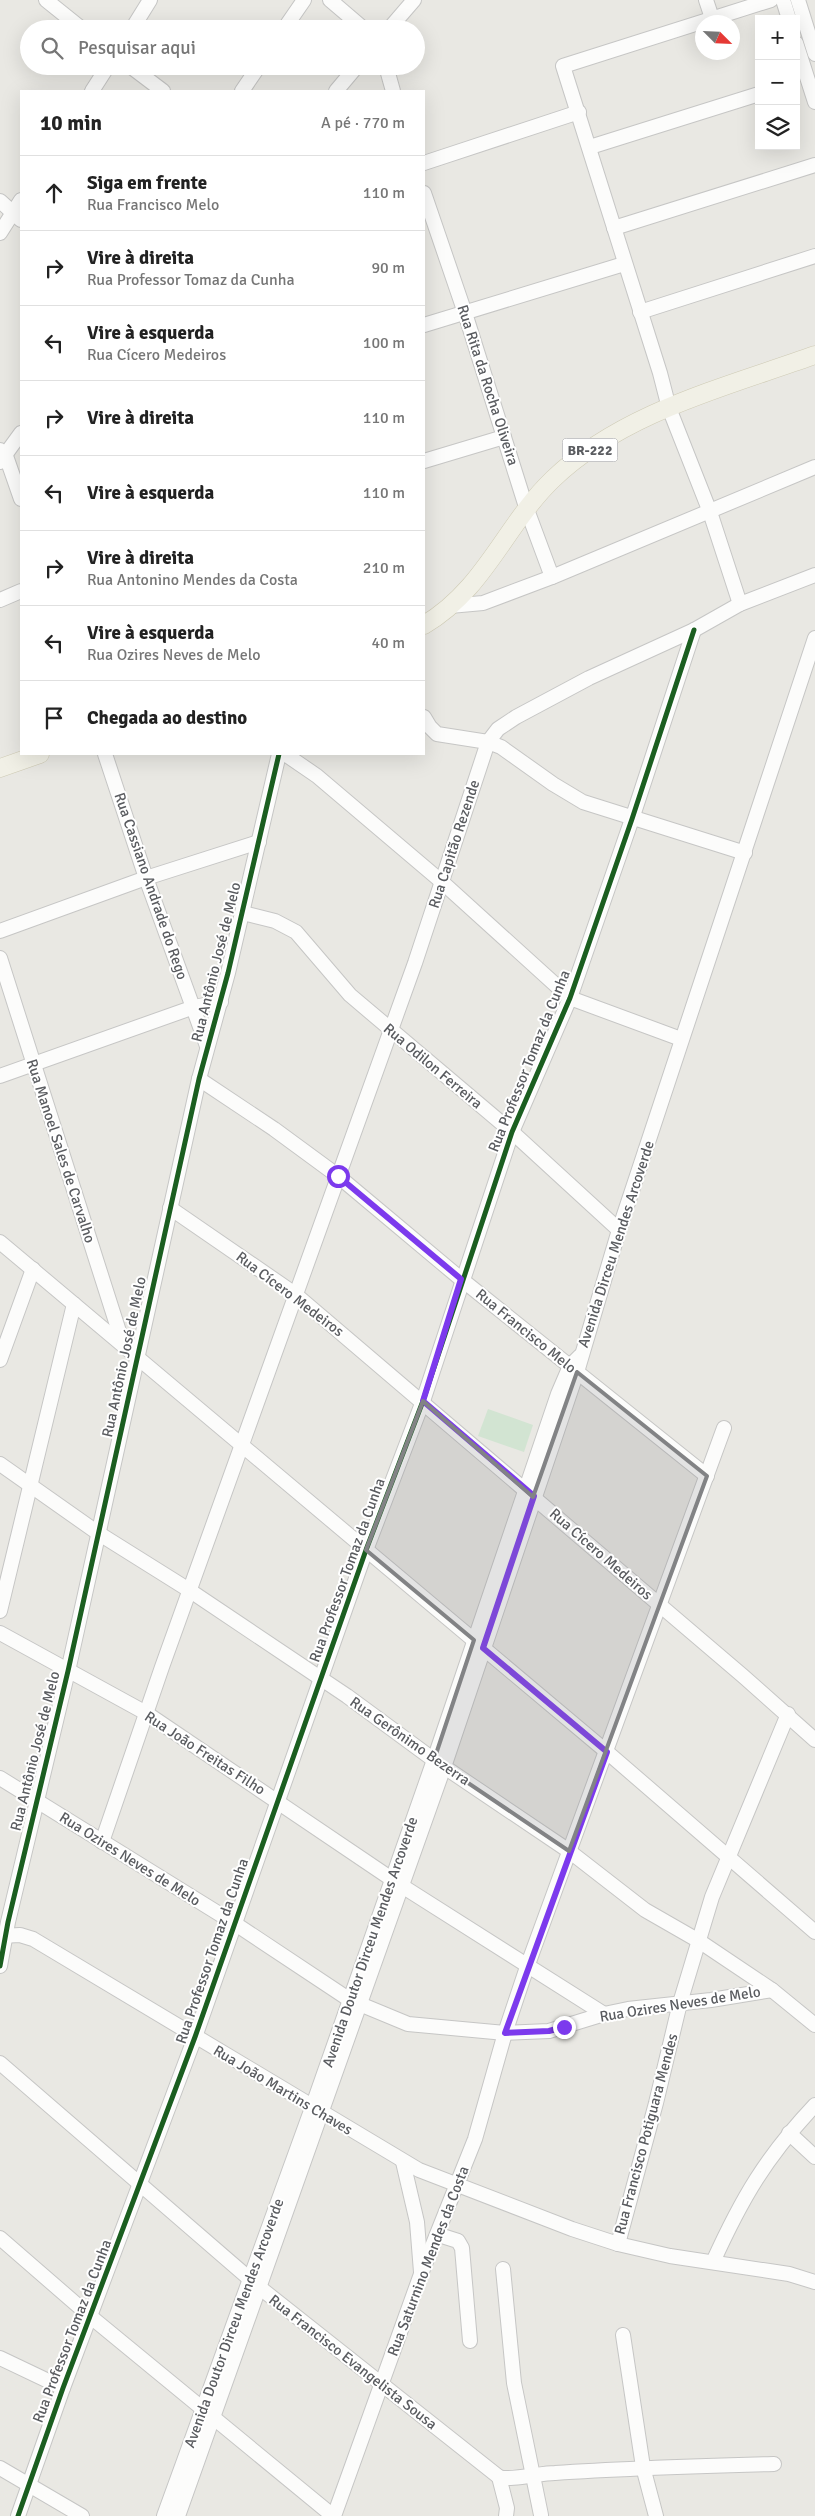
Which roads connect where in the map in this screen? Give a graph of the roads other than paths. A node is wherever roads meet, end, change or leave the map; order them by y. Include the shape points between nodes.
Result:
1 (46, 0) edge
2 (150, 0) edge
3 (304, 0) edge
4 (330, 0) edge
5 (414, 0) edge
6 (706, 0) edge
7 (771, 0) edge
8 (783, 0) edge
9 (798, 0) edge
10 (711, 15) edge
11 (722, 15) edge
12 (788, 15) edge
13 (71, 20) edge
14 (138, 20) edge
15 (290, 20) edge
16 (353, 20) edge
17 (397, 20) edge
18 (695, 24) edge
19 (815, 54) edge
20 (800, 57) edge
21 (102, 75) edge
22 (142, 75) edge
23 (253, 75) edge
24 (349, 75) edge
25 (389, 75) edge
26 (806, 79) edge
27 (93, 90) edge
28 (162, 90) edge
29 (243, 90) edge
30 (337, 90) edge
31 (394, 90) edge
32 (755, 95) edge
33 (815, 102) edge
34 (579, 112) junction
35 (590, 147) junction
36 (425, 163) edge
37 (815, 165) edge
38 (425, 197) edge
39 (0, 201) edge
40 (17, 216) edge
41 (614, 228) junction
42 (0, 233) edge
43 (815, 256) edge
44 (624, 264) junction
45 (640, 312) junction
46 (466, 314) junction
47 (425, 325) edge
48 (815, 355) edge
49 (669, 408) junction
50 (20, 434) edge
51 (504, 436) junction
52 (2, 456) edge
53 (425, 461) edge
54 (815, 467) edge
55 (20, 497) edge
56 (526, 507) junction
57 (710, 512) junction
58 (815, 575) edge
59 (552, 577) junction
60 (20, 592) edge
61 (0, 600) edge
62 (740, 604) junction
63 (450, 606) junction
64 (425, 624) edge
65 (694, 630) junction
66 (815, 638) edge
67 (425, 719) edge
68 (488, 742) junction
69 (37, 755) edge
70 (105, 755) edge
71 (279, 755) edge
72 (287, 755) edge
73 (0, 768) edge
74 (632, 819) junction
75 (259, 842) junction
76 (744, 853) junction
77 (146, 878) junction
78 (442, 882) junction
79 (243, 913) junction
80 (0, 931) edge
81 (0, 958) edge
82 (570, 998) junction
83 (221, 1002) junction
84 (194, 1007) junction
85 (391, 1031) junction
86 (681, 1039) junction
87 (208, 1046) junction
88 (32, 1064) junction
89 (0, 1076) edge
90 (199, 1079) junction
91 (512, 1132) junction
92 (338, 1176) junction
93 (170, 1208) junction
94 (619, 1230) junction
95 (0, 1242) edge
96 (33, 1269) junction
97 (461, 1279) junction
98 (295, 1294) junction
99 (74, 1304) junction
100 (123, 1344) junction
101 (137, 1357) junction
102 (0, 1360) edge
103 (573, 1369) junction
104 (423, 1401) junction
105 (724, 1428) dead end
106 (241, 1445) junction
107 (0, 1464) edge
108 (707, 1476) junction
109 (32, 1486) junction
110 (530, 1493) junction
111 (98, 1533) junction
112 (366, 1550) junction
113 (190, 1590) junction
114 (660, 1604) junction
115 (0, 1610) edge
116 (0, 1633) edge
117 (479, 1644) junction
118 (68, 1671) junction
119 (321, 1679) junction
120 (146, 1714) junction
121 (788, 1714) junction
122 (815, 1740) edge
123 (607, 1752) junction
124 (439, 1764) junction
125 (0, 1778) edge
126 (36, 1799) junction
127 (278, 1801) junction
128 (102, 1842) junction
129 (569, 1851) junction
130 (728, 1856) junction
131 (397, 1882) junction
132 (4, 1919) edge
133 (234, 1924) junction
134 (815, 1932) edge
135 (3, 1936) edge
136 (699, 1941) junction
137 (0, 1966) edge
138 (527, 1967) junction
139 (772, 1990) junction
140 (355, 2002) junction
141 (680, 2003) junction
142 (604, 2014) junction
143 (815, 2025) edge
144 (505, 2033) junction
145 (196, 2037) junction
146 (0, 2063) edge
147 (815, 2105) edge
148 (317, 2111) junction
149 (789, 2133) junction
150 (815, 2157) edge
151 (403, 2162) junction
152 (458, 2184) junction
153 (142, 2185) junction
154 (439, 2235) junction
155 (0, 2238) edge
156 (618, 2244) junction
157 (712, 2262) junction
158 (503, 2269) dead end
159 (421, 2274) junction
160 (815, 2282) edge
161 (255, 2283) junction
162 (91, 2317) junction
163 (623, 2335) dead end
164 (470, 2341) dead end
165 (0, 2358) edge
166 (381, 2382) junction
167 (63, 2388) junction
168 (208, 2413) junction
169 (774, 2464) dead end
170 (0, 2468) edge
171 (643, 2468) junction
172 (532, 2474) junction
173 (499, 2477) junction
174 (29, 2486) junction
175 (540, 2515) dead end
176 (18, 2516) edge
177 (82, 2516) edge
178 (164, 2516) edge
179 (178, 2516) edge
180 (333, 2516) edge
181 (506, 2516) edge
182 (656, 2516) edge

1 - 13 street
2 - 14 street
3 - 15 street
4 - 16 street
5 - 17 street
6 - 10 street
7 - 11 street
8 - 12 street
9 - 19 street
18 - 34 street via 564,66
20 - 26 street
21 - 27 street
22 - 28 street
23 - 29 street
24 - 30 street
25 - 31 street
26 - 33 street
32 - 35 street
34 - 35 street
34 - 36 street
35 - 41 street
37 - 41 street
38 - 46 street, Rua Rita da Rocha Oliveira
39 - 40 street
40 - 42 street
41 - 44 street
43 - 45 street
44 - 45 street
44 - 46 street
45 - 49 street
46 - 47 street
46 - 51 street, Rua Rita da Rocha Oliveira
48 - 49 main road, BR-222
49 - 56 main road, BR-222 via 601,442 554,478
49 - 57 street
50 - 52 street
51 - 53 street
51 - 56 street, Rua Rita da Rocha Oliveira
52 - 55 street
54 - 57 street
56 - 59 street, Rua Rita da Rocha Oliveira
56 - 63 main road, BR-222 via 516,526 477,578
57 - 59 street
57 - 62 street
58 - 62 street, Rua Capitão Rezende
59 - 63 street via 483,603
60 - 61 street
62 - 65 street, Rua Capitão Rezende
63 - 64 main road, BR-222
65 - 68 street, Rua Capitão Rezende via 539,704 504,724
65 - 74 street, Rua Professor Tomaz da Cunha
66 - 76 street, Avenida Dirceu Mendes Arcoverde
67 - 68 street via 438,734
68 - 74 street via 510,752 583,802
68 - 78 street, Rua Capitão Rezende
69 - 73 main road
70 - 77 street, Rua Cassiano Andrade do Rego
71 - 75 street, Rua Antônio José de Melo
72 - 78 street via 317,776
74 - 76 street
74 - 82 street, Rua Professor Tomaz da Cunha
75 - 77 street
75 - 79 street, Rua Antônio José de Melo
76 - 86 street, Avenida Dirceu Mendes Arcoverde
77 - 80 street
77 - 84 street, Rua Cassiano Andrade do Rego
78 - 82 street
78 - 85 street, Rua Capitão Rezende
79 - 83 street, Rua Antônio José de Melo
79 - 85 street, Rua Odilon Ferreira via 275,921 296,932 333,978
81 - 88 street, Rua Manoel Sales de Carvalho
82 - 86 street
82 - 91 street, Rua Professor Tomaz da Cunha
83 - 84 street
83 - 87 street, Rua Antônio José de Melo
84 - 87 street, Rua Cassiano Andrade do Rego
84 - 88 street
85 - 91 street, Rua Odilon Ferreira
85 - 92 street, Rua Capitão Rezende
86 - 94 street, Avenida Dirceu Mendes Arcoverde
87 - 90 street, Rua Antônio José de Melo
88 - 89 street
88 - 100 street, Rua Manoel Sales de Carvalho
90 - 92 street, Rua Francisco Melo
90 - 93 street, Rua Antônio José de Melo
91 - 94 street, Rua Odilon Ferreira
91 - 97 street, Rua Professor Tomaz da Cunha
92 - 97 street, Rua Francisco Melo
92 - 98 street, Rua Capitão Rezende
93 - 98 street, Rua Cícero Medeiros
93 - 101 street, Rua Antônio José de Melo
94 - 103 street, Avenida Dirceu Mendes Arcoverde via 581,1355
95 - 96 street
96 - 99 street
96 - 102 street
97 - 103 street, Rua Francisco Melo
97 - 104 street, Rua Professor Tomaz da Cunha
98 - 104 street, Rua Cícero Medeiros
98 - 106 street, Rua Capitão Rezende
99 - 100 street
99 - 109 street
100 - 101 street
101 - 106 street
101 - 111 street, Rua Antônio José de Melo
103 - 108 street, Rua Francisco Melo
103 - 110 street, Avenida Doutor Dirceu Mendes Arcoverde
104 - 110 street, Rua Cícero Medeiros
104 - 112 street, Rua Professor Tomaz da Cunha
105 - 108 street, Rua Saturnino Mendes da Costa
106 - 112 street
106 - 113 street, Rua Capitão Rezende
107 - 109 street, Rua Gerônimo Bezerra
108 - 114 street, Rua Saturnino Mendes da Costa
109 - 111 street, Rua Gerônimo Bezerra
109 - 115 street
110 - 114 street, Rua Cícero Medeiros
110 - 117 street, Avenida Doutor Dirceu Mendes Arcoverde
111 - 113 street, Rua Gerônimo Bezerra
111 - 118 street, Rua Antônio José de Melo
112 - 117 street
112 - 119 street, Rua Professor Tomaz da Cunha
113 - 119 street, Rua Gerônimo Bezerra
113 - 120 street, Rua Capitão Rezende
114 - 121 street, Rua Cícero Medeiros
114 - 123 street, Rua Saturnino Mendes da Costa
116 - 118 street, Rua João Freitas Filho
117 - 123 street
117 - 124 street, Avenida Doutor Dirceu Mendes Arcoverde
118 - 120 street, Rua João Freitas Filho
118 - 126 street, Rua Antônio José de Melo
119 - 124 street, Rua Gerônimo Bezerra
119 - 127 street, Rua Professor Tomaz da Cunha
120 - 127 street, Rua João Freitas Filho
120 - 128 street, Rua Capitão Rezende
121 - 122 street, Rua Cícero Medeiros
121 - 130 street, Rua Francisco Potiguara Mendes
123 - 129 street, Rua Saturnino Mendes da Costa
123 - 130 street
124 - 129 street, Rua Gerônimo Bezerra
124 - 131 street, Avenida Doutor Dirceu Mendes Arcoverde
125 - 126 street, Rua Ozires Neves de Melo
126 - 128 street, Rua Ozires Neves de Melo
126 - 132 street, Rua Antônio José de Melo
127 - 131 street, Rua João Freitas Filho
127 - 133 street, Rua Professor Tomaz da Cunha
128 - 133 street, Rua Ozires Neves de Melo
129 - 136 street, Rua Gerônimo Bezerra via 646,1910
129 - 138 street, Rua Saturnino Mendes da Costa
130 - 134 street
130 - 136 street, Rua Francisco Potiguara Mendes
131 - 138 street, Rua João Freitas Filho
131 - 140 street, Avenida Doutor Dirceu Mendes Arcoverde
132 - 135 street, Rua Antônio José de Melo
133 - 140 street, Rua Ozires Neves de Melo
133 - 145 street, Rua Professor Tomaz da Cunha
135 - 137 street, Rua Antônio José de Melo
135 - 145 street, Rua João Martins Chaves via 20,1934 33,1939
136 - 139 street, Rua Gerônimo Bezerra
136 - 141 street, Rua Francisco Potiguara Mendes
138 - 142 street, Rua João Freitas Filho
138 - 144 street, Rua Saturnino Mendes da Costa
139 - 141 street, Rua Ozires Neves de Melo
139 - 143 street, Rua Gerônimo Bezerra
140 - 144 street, Rua Ozires Neves de Melo via 408,2024
140 - 148 street, Avenida Doutor Dirceu Mendes Arcoverde
141 - 142 street, Rua Ozires Neves de Melo
141 - 156 street, Rua Francisco Potiguara Mendes
142 - 144 street, Rua Ozires Neves de Melo via 549,2031
144 - 152 street, Rua Saturnino Mendes da Costa via 475,2139
145 - 148 street, Rua João Martins Chaves
145 - 153 street, Rua Professor Tomaz da Cunha
146 - 153 street, Rua Francisco Evangelista Sousa
147 - 149 street
148 - 151 street, Rua João Martins Chaves
148 - 161 street, Avenida Doutor Dirceu Mendes Arcoverde
149 - 150 street
149 - 157 street via 748,2188
151 - 152 street, Rua João Martins Chaves
151 - 159 street via 417,2222
152 - 154 street, Rua Saturnino Mendes da Costa
152 - 156 street, Rua João Martins Chaves
153 - 161 street, Rua Francisco Evangelista Sousa
153 - 162 street, Rua Professor Tomaz da Cunha
154 - 159 street, Rua Saturnino Mendes da Costa
154 - 164 street via 458,2241 462,2248
155 - 162 street
156 - 157 street, Rua João Martins Chaves
157 - 160 street, Rua João Martins Chaves via 789,2274
158 - 172 street via 514,2383
159 - 166 street, Rua Saturnino Mendes da Costa
161 - 166 street, Rua Francisco Evangelista Sousa
161 - 168 street, Avenida Doutor Dirceu Mendes Arcoverde
162 - 167 street, Rua Professor Tomaz da Cunha
162 - 168 street
163 - 171 street
165 - 167 street
166 - 173 street, Rua Francisco Evangelista Sousa
166 - 180 street, Rua Saturnino Mendes da Costa
167 - 174 street, Rua Professor Tomaz da Cunha
168 - 178 street, Avenida Doutor Dirceu Mendes Arcoverde
168 - 179 street, Avenida Doutor Dirceu Mendes Arcoverde
168 - 180 street
169 - 171 street
170 - 174 street
171 - 172 street
171 - 182 street
172 - 173 street via 511,2479
172 - 175 street
173 - 181 street
174 - 176 street, Rua Professor Tomaz da Cunha
174 - 177 street

